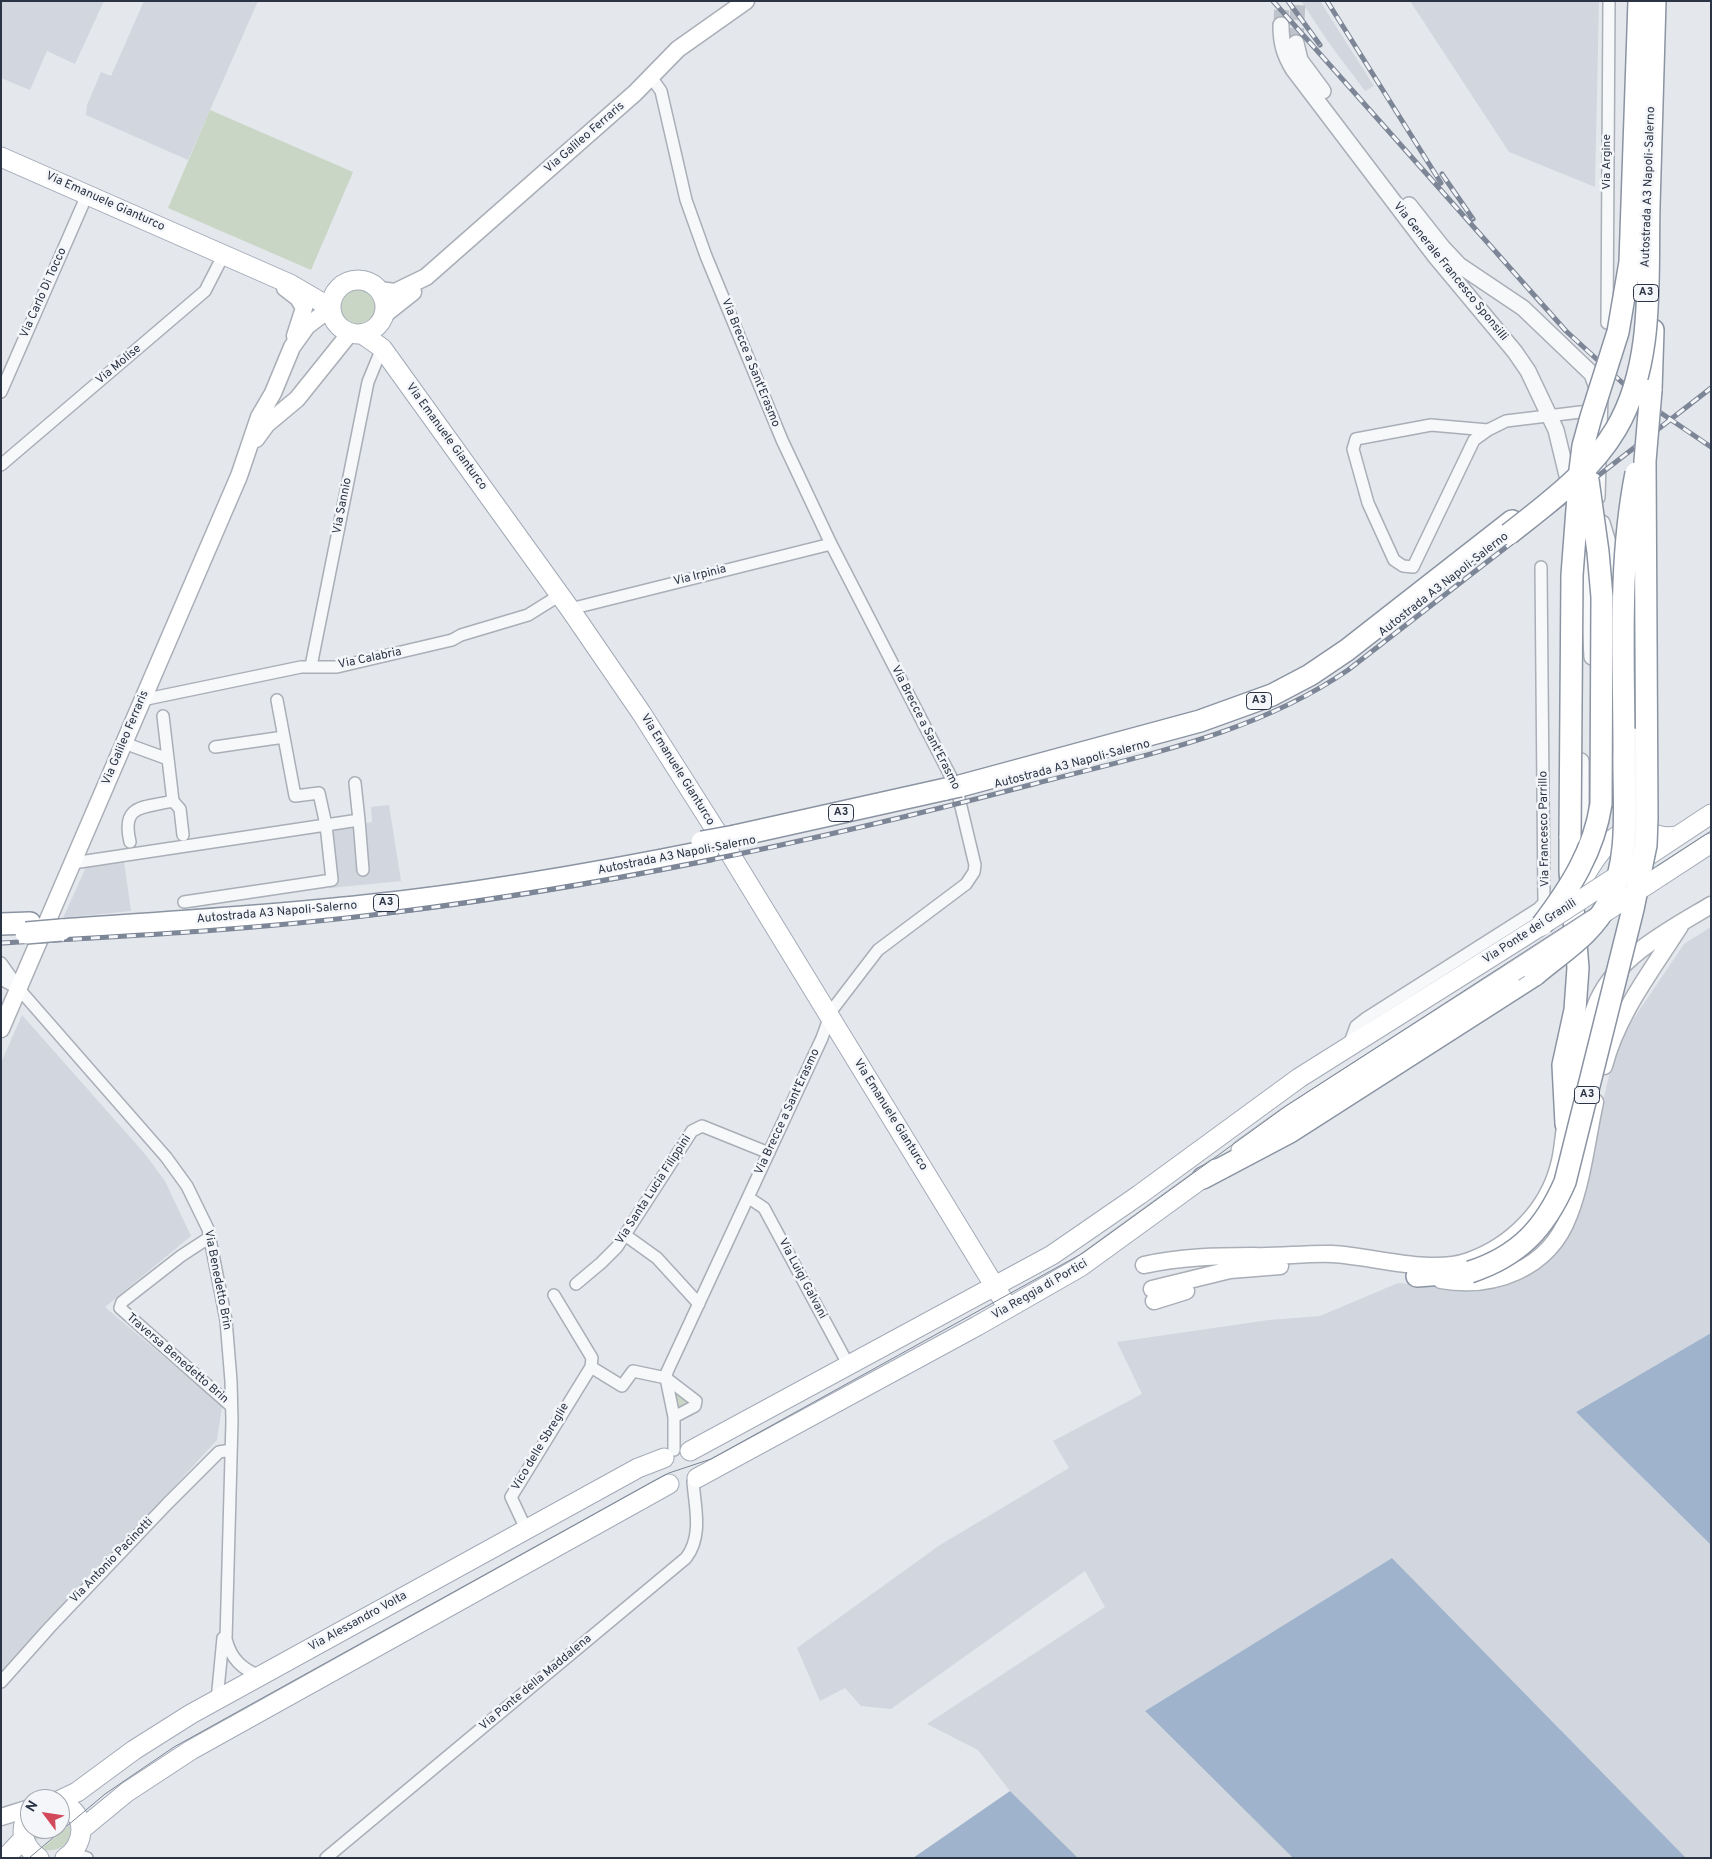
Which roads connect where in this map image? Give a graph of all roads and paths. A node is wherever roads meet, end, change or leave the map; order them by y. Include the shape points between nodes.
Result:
1 (746, 1) edge
2 (1609, 1) edge
3 (1639, 1) edge
4 (1648, 1) edge
5 (1655, 1) edge
6 (1663, 1) edge
7 (1281, 25) tunnel mouth
8 (1296, 43) tunnel mouth
9 (651, 77) junction
10 (1, 157) edge
11 (87, 195) junction
12 (224, 254) junction
13 (260, 272) junction
14 (426, 277) junction
15 (290, 284) junction
16 (342, 286) junction
17 (379, 290) junction
18 (331, 308) junction
19 (1607, 323) dead end
20 (368, 327) junction
21 (292, 347) junction
22 (382, 348) junction
23 (283, 368) junction
24 (312, 378) junction
25 (1651, 390) junction
26 (1, 392) edge
27 (1596, 413) junction
28 (1550, 414) junction
29 (1488, 430) junction
30 (250, 446) junction
31 (1, 465) edge
32 (1597, 497) junction
33 (1510, 527) junction
34 (1580, 539) junction
35 (831, 544) junction
36 (1541, 567) dead end
37 (565, 602) junction
38 (311, 666) junction
39 (142, 700) junction
40 (277, 700) dead end
41 (163, 716) dead end
42 (284, 736) junction
43 (124, 743) junction
44 (215, 747) dead end
45 (168, 759) junction
46 (355, 783) dead end
47 (173, 801) junction
48 (1711, 814) edge
49 (359, 820) junction
50 (326, 825) junction
51 (183, 835) dead end
52 (130, 842) dead end
53 (1711, 843) edge
54 (1642, 844) junction
55 (1586, 856) junction
56 (73, 863) junction
57 (363, 870) dead end
58 (1570, 871) junction
59 (1640, 875) junction
60 (1572, 901) junction
61 (184, 902) dead end
62 (1711, 905) edge
63 (1682, 922) junction
64 (1, 924) edge
65 (1542, 925) junction
66 (28, 928) junction
67 (1, 934) edge
68 (1, 963) edge
69 (1535, 975) junction
70 (1, 979) edge
71 (19, 989) junction
72 (830, 1017) junction
73 (1589, 1026) junction
74 (1, 1029) edge
75 (1348, 1048) junction
76 (1571, 1066) junction
77 (1362, 1069) joint
78 (1602, 1073) junction
79 (1566, 1124) joint
80 (769, 1153) junction
81 (1203, 1178) junction
82 (749, 1198) junction
83 (625, 1235) junction
84 (210, 1238) junction
85 (1253, 1262) junction
86 (1188, 1272) junction
87 (1417, 1276) junction
88 (576, 1284) dead end
89 (995, 1285) junction
90 (554, 1294) dead end
91 (699, 1304) junction
92 (1008, 1308) junction
93 (591, 1366) junction
94 (849, 1366) junction
95 (666, 1378) junction
96 (231, 1406) junction
97 (674, 1417) junction
98 (231, 1450) junction
99 (676, 1453) junction
100 (695, 1480) junction
101 (669, 1484) junction
102 (526, 1529) junction
103 (225, 1629) junction
104 (260, 1676) junction
105 (1, 1682) edge
106 (217, 1700) junction
107 (70, 1796) edge
108 (70, 1810) edge
109 (20, 1812) edge
110 (1, 1817) edge
111 (1, 1823) edge
112 (82, 1829) junction
113 (20, 1833) edge
114 (21, 1839) edge
115 (24, 1839) edge
116 (75, 1856) edge
117 (5, 1858) edge
118 (39, 1858) edge
119 (326, 1858) edge

1 - 9 main road, Via Galileo Ferraris via 678,50
2 - 19 street, Via Argine
3 - 27 highway, A3, bridge via 1630,262 1618,332
4 - 33 highway, Autostrada A3 Napoli-Salerno / A3, bridge via 1636,351 1616,410 1596,444
5 - 33 highway, Autostrada A3 Napoli-Salerno / A3, bridge via 1646,301 1642,353 1636,380 1616,430 1592,461 1568,486
6 - 25 highway, A3
7 - 28 street, Via Generale Francesco Sponsilli via 1284,55 1293,69 1435,256 1515,352
8 - 27 street, Via Generale Francesco Sponsilli via 1300,60 1443,248 1459,264 1523,308 1597,383
9 - 14 main road, Via Galileo Ferraris
9 - 35 street, Via Brecce a Sant'Erasmo via 660,92 686,200 706,256 782,440
10 - 11 main road, Via Emanuele Gianturco
11 - 12 main road, Via Emanuele Gianturco
11 - 26 street, Via Carlo Di Tocco
12 - 13 main road, Via Emanuele Gianturco
12 - 31 street, Via Molise via 205,291
13 - 15 main road, Via Emanuele Gianturco
13 - 21 main road via 289,290 302,303 303,313
14 - 17 main road, Via Galileo Ferraris via 396,292
14 - 20 main road, Via Galileo Ferraris via 413,293
15 - 16 main road, Via Emanuele Gianturco
15 - 18 main road, Via Emanuele Gianturco
16 - 17 main road via 361,281
16 - 18 main road via 334,296
17 - 20 main road via 384,302
18 - 20 main road via 336,323
18 - 21 main road, Via Galileo Ferraris via 307,326
20 - 22 main road, Via Emanuele Gianturco
20 - 24 main road, Via Galileo Ferraris
21 - 23 main road, Via Galileo Ferraris
22 - 37 main road, Via Emanuele Gianturco
22 - 38 street, Via Sannio via 368,382
23 - 24 main road via 282,380 291,391 302,388
23 - 30 main road, Via Galileo Ferraris via 259,416
24 - 30 main road, Via Galileo Ferraris
25 - 59 highway, A3, bridge via 1645,461 1647,818
25 - 69 highway, A3, bridge via 1627,522 1624,557 1624,820 1620,869 1610,899 1590,931
27 - 28 street
27 - 32 street, Via Generale Francesco Sponsilli
27 - 55 highway, A3, bridge via 1587,466 1602,597 1602,792 1596,830
27 - 58 highway, A3, bridge via 1582,454 1573,559
28 - 29 street via 1506,421
28 - 34 street, Via Generale Francesco Sponsilli via 1566,466
29 - 29 street via 1431,425 1356,439 1353,449 1368,502 1394,560 1403,566 1413,567 1464,457 1474,440
30 - 39 main road, Via Galileo Ferraris
32 - 54 street, bridge via 1628,615
32 - 54 street via 1601,609 1612,670 1631,732 1634,811
33 - 66 highway, Autostrada A3 Napoli-Salerno / A3, bridge via 1347,650 1272,695 1200,721 955,792 557,880 421,899 270,914
34 - 55 street, bridge via 1587,572 1592,666 1591,798
34 - 58 street via 1582,806 1578,843
35 - 37 street, Via Irpinia
35 - 72 street, Via Brecce a Sant'Erasmo via 952,780 965,819 974,872 966,884 878,950
36 - 75 street, Via Francesco Parrillo via 1544,903 1538,910 1365,1019 1356,1026
37 - 38 street, Via Calabria via 452,640 337,667
37 - 72 main road, Via Emanuele Gianturco via 662,746
38 - 39 street, Via Calabria
39 - 43 main road, Via Galileo Ferraris
40 - 42 street
41 - 45 street
42 - 44 street
42 - 50 street via 294,796 319,793
43 - 45 street
43 - 56 main road, Via Galileo Ferraris
45 - 47 street
46 - 49 street
47 - 51 street via 180,808
47 - 52 street via 141,808 130,815 126,825
48 - 54 main road, Via Ponte dei Granili via 1678,836
49 - 50 street
49 - 57 street
50 - 56 street
50 - 61 street via 332,880
53 - 77 main road, Via Ponte dei Granili, bridge
54 - 59 street, bridge
54 - 60 main road via 1616,836 1604,847 1583,878
54 - 65 main road, Via Ponte dei Granili, bridge
54 - 69 street, bridge via 1625,885 1600,929 1570,956
55 - 65 highway, A3, bridge via 1568,890
56 - 71 main road, Via Galileo Ferraris
58 - 60 highway, A3
59 - 87 highway, A3, bridge via 1571,1162 1556,1202 1530,1237 1498,1261 1470,1272
60 - 76 highway, A3 via 1578,968
62 - 63 main road
63 - 73 main road via 1634,955 1610,980 1598,1000
63 - 78 main road via 1629,1006 1607,1053
64 - 66 highway, Autostrada A3 Napoli-Salerno / A3
65 - 75 main road, Via Ponte dei Granili
66 - 67 highway, Autostrada A3 Napoli-Salerno / A3
68 - 71 street
69 - 81 highway, A3 via 1271,1144
70 - 71 street, Via Benedetto Brin
71 - 74 main road, Via Galileo Ferraris
71 - 84 street, Via Benedetto Brin via 166,1157 194,1199
72 - 80 street, Via Brecce a Sant'Erasmo
72 - 89 main road, Via Emanuele Gianturco
73 - 76 main road
73 - 78 main road
75 - 89 main road, Via Reggia di Portici via 1257,1108 1075,1240
76 - 79 highway, A3
77 - 81 main road, Via Reggia di Portici
78 - 87 main road via 1569,1216 1557,1238 1537,1259 1509,1276 1468,1283
79 - 85 main road, A3 via 1559,1165 1549,1193 1534,1216 1515,1235 1490,1252 1467,1262 1438,1266 1330,1254
80 - 82 street, Via Brecce a Sant'Erasmo
80 - 83 street, Via Santa Lucia Filippini via 707,1128 697,1128
81 - 92 main road, Via Reggia di Portici via 1080,1267
82 - 91 street, Via Brecce a Sant'Erasmo
82 - 94 street, Via Luigi Galvani via 764,1208
83 - 88 street, Via Santa Lucia Filippini via 611,1254
83 - 91 street via 658,1258
84 - 96 street, Via Benedetto Brin via 229,1345
84 - 96 street, Traversa Benedetto Brin via 181,1256 122,1302 120,1308
85 - 86 main road via 1230,1270
85 - 86 main road via 1153,1295
85 - 86 main road via 1233,1255 1188,1258 1145,1269
85 - 87 main road, A3 via 1338,1265
89 - 92 main road, Via Emanuele Gianturco
89 - 94 main road, Via Reggia di Portici
90 - 93 street via 592,1358
91 - 95 street, Via Brecce a Sant'Erasmo
92 - 100 main road, Via Reggia di Portici
93 - 95 street via 622,1386 634,1371
93 - 102 street, Vico delle Sbreglie via 511,1497
94 - 99 main road, Via Reggia di Portici
95 - 97 street
95 - 97 street via 697,1403
96 - 98 street, Via Benedetto Brin
97 - 99 street
98 - 103 street, Via Benedetto Brin
98 - 105 street, Via Antonio Pacinotti via 218,1452
99 - 100 main road via 700,1464
99 - 101 main road via 661,1472
99 - 102 main road, Via Alessandro Volta via 638,1468
100 - 101 main road via 684,1487
100 - 119 street, Via Ponte della Maddalena via 696,1535 686,1558
101 - 112 main road via 191,1750 127,1792
102 - 104 main road, Via Alessandro Volta
103 - 104 street, Via Benedetto Brin via 228,1649 234,1658 245,1669
103 - 106 street, Via Benedetto Brin
104 - 106 main road, Via Alessandro Volta
106 - 107 main road, Via Alessandro Volta via 164,1730
108 - 112 main road via 76,1814
109 - 110 main road
111 - 113 main road via 11,1825
112 - 116 main road
114 - 117 main road
115 - 118 main road

